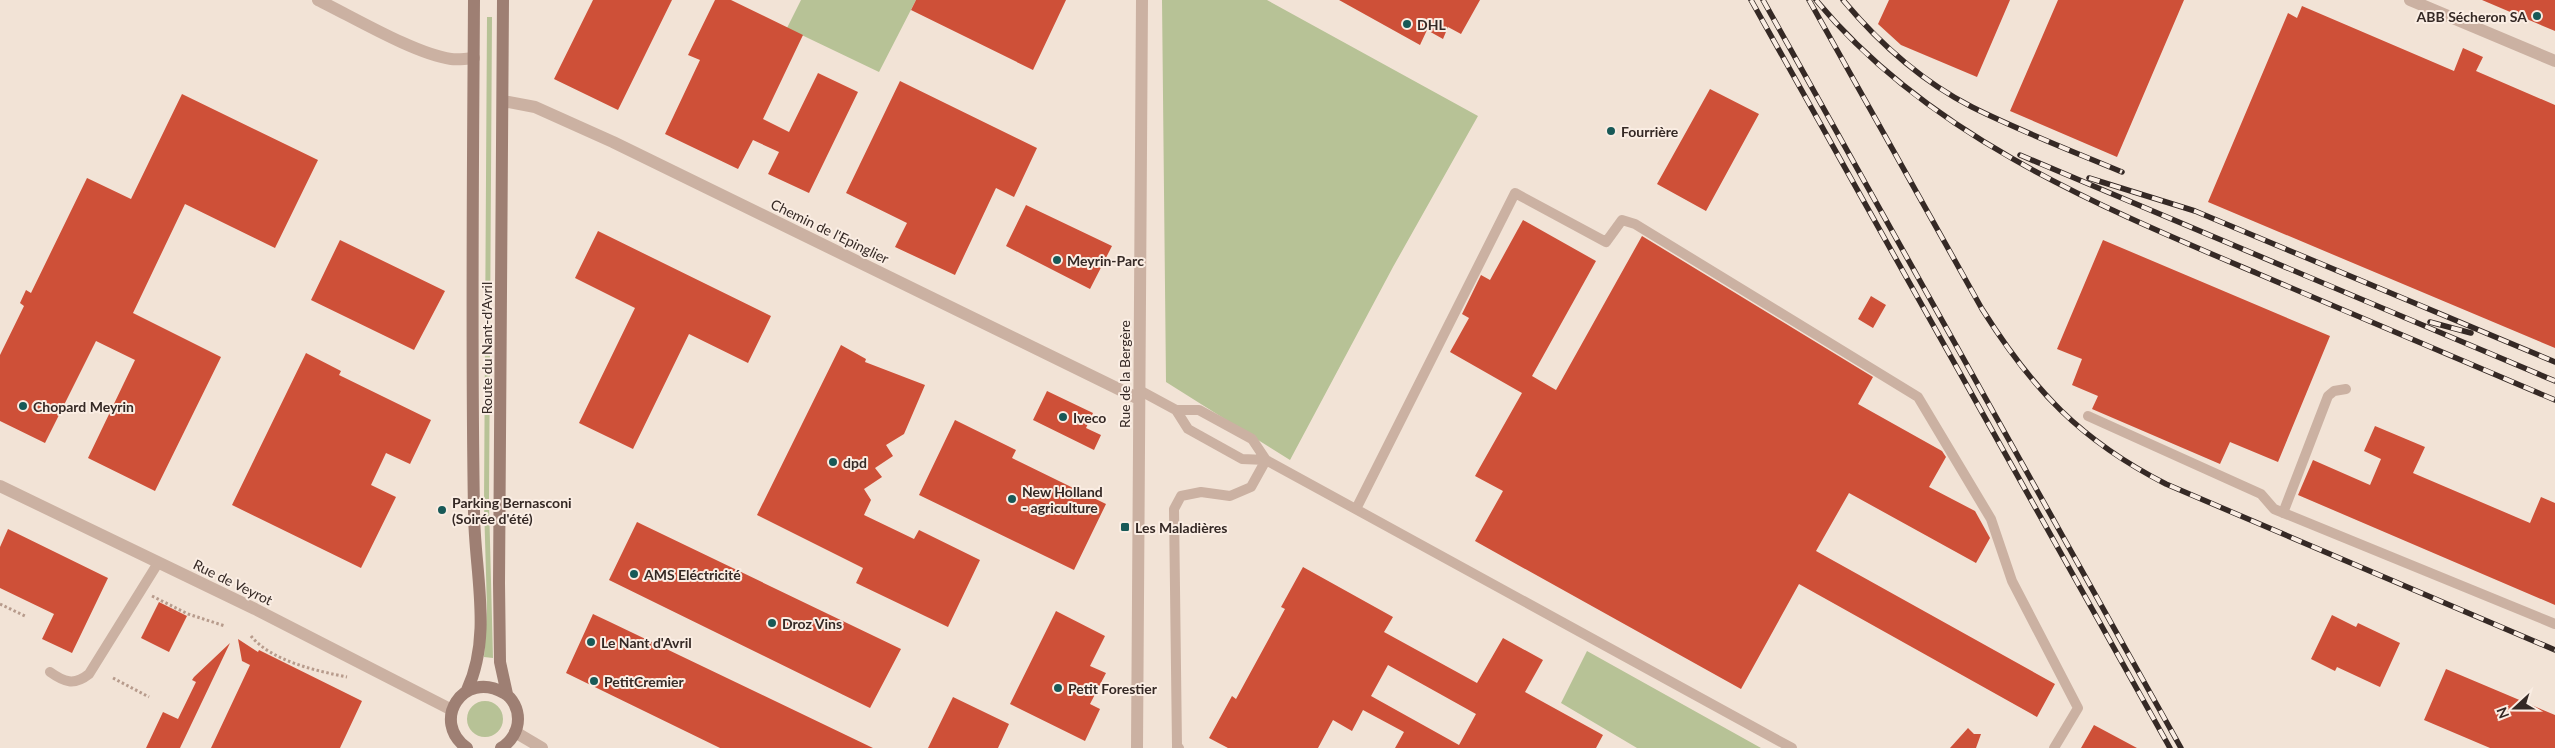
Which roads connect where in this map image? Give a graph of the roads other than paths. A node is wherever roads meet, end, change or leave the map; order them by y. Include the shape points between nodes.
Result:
1 (318, 0) edge
2 (474, 0) edge
3 (504, 0) edge
4 (1142, 0) edge
5 (2410, 0) edge
6 (474, 58) junction
7 (2555, 62) edge
8 (503, 101) junction
9 (2346, 389) dead end
10 (1139, 395) junction
11 (1176, 410) junction
12 (2088, 416) dead end
13 (1266, 460) junction
14 (0, 486) edge
15 (1356, 509) junction
16 (2283, 513) junction
17 (158, 563) junction
18 (2555, 624) edge
19 (50, 672) dead end
20 (467, 690) junction
21 (507, 694) junction
22 (452, 710) junction
23 (516, 732) junction
24 (465, 747) edge
25 (502, 748) edge
26 (542, 748) edge
27 (1137, 748) edge
28 (1179, 748) edge
29 (1792, 748) edge
30 (2054, 748) edge

1 - 6 street via 442,58
2 - 6 main road, Route du Nant-d'Avril
3 - 8 main road, Route du Nant-d'Avril
4 - 10 street, Rue de la Bergère
5 - 7 street
6 - 20 main road, Route du Nant-d'Avril via 474,512 480,614 477,662
8 - 10 street, Chemin de l'Epinglier via 535,107 612,142
8 - 21 main road, Route du Nant-d'Avril via 499,583 500,662
9 - 16 lane via 2328,396
10 - 11 lane
10 - 27 street, Rue de la Bergère
11 - 13 lane via 1188,429 1242,459
11 - 13 lane via 1199,410 1238,431 1252,439
12 - 16 lane via 2261,494 2274,509
13 - 15 lane
13 - 28 lane via 1252,487 1230,496 1201,492 1182,496 1174,509
14 - 17 street, Rue de Veyrot
15 - 29 lane
15 - 30 lane via 1515,193 1606,242 1622,220 1918,397 1992,519 2020,598 2078,708
16 - 18 lane
17 - 19 lane via 88,674 80,680 64,682
17 - 22 street, Rue de Veyrot
20 - 21 main road via 485,686
20 - 22 main road, Route du Nant-d'Avril
21 - 23 main road, Route du Nant-d'Avril via 518,716
22 - 24 main road via 452,728
23 - 25 main road
23 - 26 street

